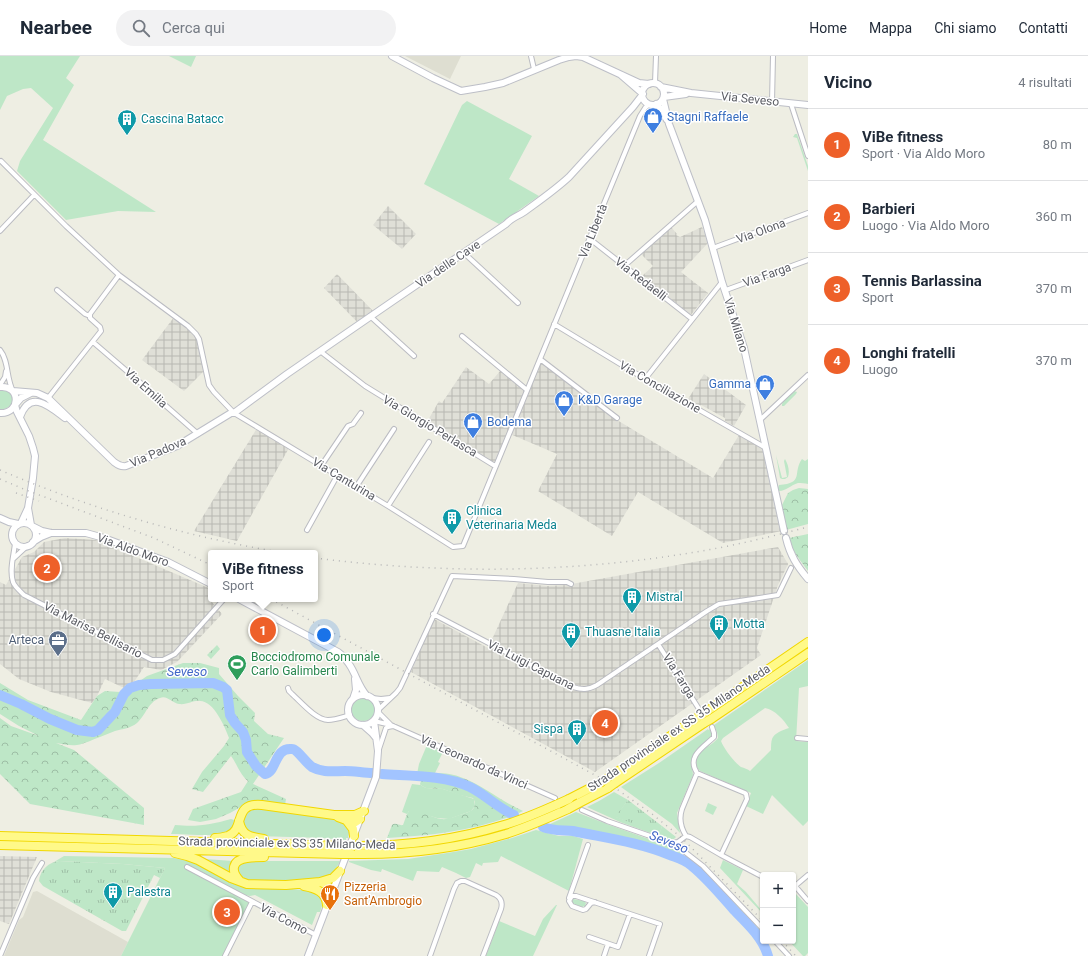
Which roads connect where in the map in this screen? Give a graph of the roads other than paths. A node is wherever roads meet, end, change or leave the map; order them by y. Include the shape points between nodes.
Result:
1 (392, 56) edge
2 (532, 56) edge
3 (579, 56) edge
4 (656, 56) edge
5 (773, 56) edge
6 (559, 58) edge
7 (534, 69) junction
8 (621, 74) junction
9 (652, 84) junction
10 (661, 87) junction
11 (691, 93) junction
12 (643, 94) junction
13 (663, 98) junction
14 (772, 102) junction
15 (652, 104) junction
16 (791, 104) junction
17 (808, 105) edge
18 (670, 125) junction
19 (808, 156) edge
20 (0, 161) edge
21 (34, 195) junction
22 (698, 201) junction
23 (808, 213) edge
24 (0, 232) edge
25 (590, 239) junction
26 (713, 248) junction
27 (464, 253) junction
28 (808, 260) edge
29 (624, 266) junction
30 (119, 275) junction
31 (722, 282) junction
32 (57, 290) dead end
33 (726, 290) junction
34 (518, 303) dead end
35 (90, 316) junction
36 (370, 316) junction
37 (692, 319) junction
38 (554, 324) junction
39 (462, 336) dead end
40 (93, 342) junction
41 (0, 350) edge
42 (320, 351) junction
43 (414, 356) dead end
44 (540, 359) junction
45 (7, 369) junction
46 (808, 375) edge
47 (645, 379) junction
48 (0, 386) edge
49 (12, 390) junction
50 (527, 390) junction
51 (33, 393) junction
52 (48, 398) junction
53 (15, 405) junction
54 (2, 413) edge
55 (234, 413) junction
56 (361, 414) dead end
57 (20, 417) junction
58 (617, 418) dead end
59 (760, 420) junction
60 (77, 425) junction
61 (24, 427) junction
62 (394, 429) dead end
63 (198, 434) junction
64 (430, 442) dead end
65 (766, 448) junction
66 (321, 466) junction
67 (495, 466) junction
68 (337, 476) junction
69 (356, 487) junction
70 (388, 506) junction
71 (28, 508) junction
72 (1, 518) edge
73 (19, 524) junction
74 (31, 526) junction
75 (308, 530) dead end
76 (784, 531) dead end
77 (51, 533) junction
78 (12, 534) junction
79 (786, 538) dead end
80 (15, 543) junction
81 (30, 544) junction
82 (453, 547) joint
83 (13, 560) junction
84 (793, 565) junction
85 (808, 579) edge
86 (208, 582) edge
87 (571, 584) dead end
88 (221, 602) edge
89 (245, 602) edge
90 (434, 614) junction
91 (808, 642) edge
92 (658, 644) junction
93 (808, 653) edge
94 (355, 678) junction
95 (288, 688) dead end
96 (369, 697) junction
97 (390, 698) junction
98 (353, 699) junction
99 (378, 711) junction
100 (350, 715) junction
101 (705, 718) junction
102 (374, 720) junction
103 (363, 725) junction
104 (392, 725) junction
105 (797, 738) dead end
106 (808, 739) edge
107 (377, 740) junction
108 (378, 751) junction
109 (697, 773) junction
110 (557, 801) junction
111 (581, 807) junction
112 (364, 811) junction
113 (349, 818) junction
114 (239, 821) junction
115 (359, 822) junction
116 (0, 836) edge
117 (354, 836) junction
118 (686, 836) junction
119 (173, 841) junction
120 (671, 843) junction
121 (298, 844) junction
122 (0, 845) edge
123 (588, 845) dead end
124 (154, 849) junction
125 (298, 853) junction
126 (721, 855) junction
127 (42, 863) dead end
128 (187, 867) dead end
129 (340, 871) junction
130 (760, 875) edge
131 (808, 875) edge
132 (320, 882) junction
133 (243, 883) junction
134 (796, 884) edge
135 (298, 885) junction
136 (796, 888) edge
137 (332, 892) junction
138 (322, 893) junction
139 (569, 898) junction
140 (808, 901) edge
141 (252, 902) junction
142 (595, 902) junction
143 (327, 905) junction
144 (630, 914) junction
145 (760, 926) edge
146 (316, 935) junction
147 (588, 937) dead end
148 (608, 944) junction
149 (778, 944) edge
150 (0, 956) edge
151 (224, 956) edge
152 (308, 956) edge
153 (430, 956) edge
154 (483, 956) edge
155 (604, 956) edge
156 (648, 956) edge
157 (789, 956) edge

1 - 7 street via 461,91 503,83
2 - 7 street
3 - 6 street
3 - 8 street
4 - 9 street
5 - 14 street
6 - 7 street
8 - 9 street via 639,83
8 - 12 street
9 - 10 street
9 - 12 street via 644,88
10 - 11 street, Via Seveso
10 - 13 street
11 - 13 street, Via Seveso
11 - 14 street, Via Seveso
12 - 15 street via 645,100
12 - 27 street, Via delle Cave via 564,182
13 - 15 street via 661,102
13 - 18 street, Via Milano
14 - 16 street, Via Seveso
15 - 18 street, Via Milano via 660,109
15 - 25 street, Via Libertà via 645,108 640,116
16 - 17 street, Via Seveso
16 - 19 street
18 - 22 street, Via Milano
20 - 21 street, Via Canturina
21 - 24 street
21 - 30 street, Via Canturina
22 - 26 street, Via Milano
22 - 29 street
23 - 26 street, Via Olona
25 - 29 street, Via Redaelli
25 - 38 street, Via Libertà
26 - 31 street, Via Milano
27 - 34 street
27 - 36 street, Via delle Cave
28 - 33 street, Via Farga
29 - 37 street, Via Redaelli
30 - 35 street
30 - 55 street, Via Canturina via 196,334 209,385
31 - 33 street, Via Milano
31 - 37 street
32 - 35 street
33 - 59 street, Via Milano via 744,348
35 - 40 street via 101,329
36 - 42 street, Via delle Cave
36 - 43 street
37 - 47 street
38 - 44 street, Via Libertà
38 - 47 street, Via Conciliazione
39 - 50 street
40 - 52 street
40 - 63 street, Via Emilia
41 - 45 street
42 - 55 street, Via delle Cave
42 - 67 street, Via Giorgio Perlasca via 365,386
44 - 50 street, Via Libertà
44 - 58 street
45 - 48 street
45 - 49 street
46 - 59 street
47 - 65 street, Via Conciliazione
48 - 49 street, Via Padova
49 - 51 street, Via Padova
49 - 53 street via 16,397
50 - 67 street, Via Libertà
51 - 52 street, Via Padova
51 - 53 street via 21,398
52 - 60 street, Via Padova
53 - 54 street via 13,409
53 - 57 street
54 - 61 street via 14,417
55 - 63 street, Via Padova
55 - 66 street, Via Canturina
56 - 66 street via 354,424 348,426
57 - 60 street via 27,405 39,402
57 - 61 street
59 - 65 street, Via Milano
60 - 63 street, Via Padova via 119,466 175,447
61 - 71 street via 35,456
62 - 69 street
64 - 70 street
65 - 76 street, Via Milano
66 - 68 street, Via Canturina
67 - 82 street, Via Libertà via 463,546
68 - 69 street, Via Canturina
68 - 75 street
69 - 70 street, Via Canturina
70 - 82 street, Via Canturina
71 - 73 street
71 - 74 street
72 - 73 street
72 - 78 street
73 - 74 street
73 - 78 street
74 - 77 street, Via Aldo Moro
74 - 81 street via 35,537
77 - 81 street, Via Aldo Moro
77 - 86 street, Via Aldo Moro via 86,533 104,538 168,562
78 - 80 street
79 - 84 street
80 - 81 street via 21,546
80 - 83 street, Via Marisa Bellisario
81 - 83 street
83 - 88 street, Via Marisa Bellisario via 13,582 24,595 152,660 163,660 175,654
84 - 85 street
84 - 92 street, Via Luigi Capuana via 778,595 719,604
87 - 90 street via 452,576
89 - 94 street via 338,652 350,664
90 - 92 street, Via Luigi Capuana via 566,684 585,690 597,685
90 - 97 street via 400,688
91 - 101 highway, Strada provinciale ex SS 35 Milano-Meda
92 - 101 street, Via Farga
93 - 101 highway, Strada provinciale ex SS 35 Milano-Meda
94 - 96 street
94 - 98 street via 356,690
95 - 100 street via 318,717 326,720
96 - 97 street
96 - 98 street via 357,696
96 - 99 street via 376,703
97 - 99 street
98 - 100 street via 349,707
99 - 102 street
99 - 104 street
100 - 103 street via 355,722
101 - 109 street via 714,737 700,748 695,757 693,763
101 - 110 highway, Strada provinciale ex SS 35 Milano-Meda, bridge via 603,781 569,799
101 - 111 highway, Strada provinciale ex SS 35 Milano-Meda
102 - 103 street
102 - 104 street
102 - 107 street
103 - 107 street
104 - 108 street via 386,728
104 - 110 street, Via Leonardo da Vinci
105 - 106 street
107 - 108 street
108 - 112 street via 376,777
109 - 118 street via 680,814 680,822
109 - 126 street via 747,796
110 - 121 highway, Strada provinciale ex SS 35 Milano-Meda, bridge via 516,821 476,833 430,841 355,846
111 - 120 street via 607,820
111 - 125 highway, Strada provinciale ex SS 35 Milano-Meda, bridge via 568,808 506,834 436,849 389,854
112 - 113 highway
112 - 115 street
113 - 114 highway via 258,805 245,809
113 - 115 highway via 354,823
113 - 117 highway
114 - 119 highway via 236,829 227,836
114 - 121 highway via 242,830 248,836
115 - 117 street
116 - 119 highway, Strada provinciale ex SS 35 Milano-Meda
117 - 129 street
118 - 120 street via 678,842
118 - 126 street
119 - 121 highway, Strada provinciale ex SS 35 Milano-Meda
120 - 145 street via 703,866
122 - 124 highway, Strada provinciale ex SS 35 Milano-Meda
123 - 139 street
124 - 125 highway, Strada provinciale ex SS 35 Milano-Meda
124 - 133 highway via 198,860
125 - 133 highway via 239,861 234,871
126 - 130 street
127 - 150 street via 35,873
128 - 141 street, Via Como
129 - 132 highway via 333,878
129 - 137 street
131 - 134 street
132 - 135 highway
132 - 137 highway via 330,887
133 - 135 highway
135 - 138 highway
136 - 140 street
137 - 138 highway
137 - 143 street
138 - 143 highway via 326,897
139 - 142 street via 574,895
139 - 142 street via 570,904 583,910 591,902
141 - 146 street, Via Como
141 - 151 street
142 - 144 street
143 - 146 street
144 - 148 street via 619,946
144 - 156 street via 660,924
146 - 152 street
147 - 148 street
148 - 155 street
149 - 157 street
153 - 154 street via 454,889 461,881 496,895 502,902

